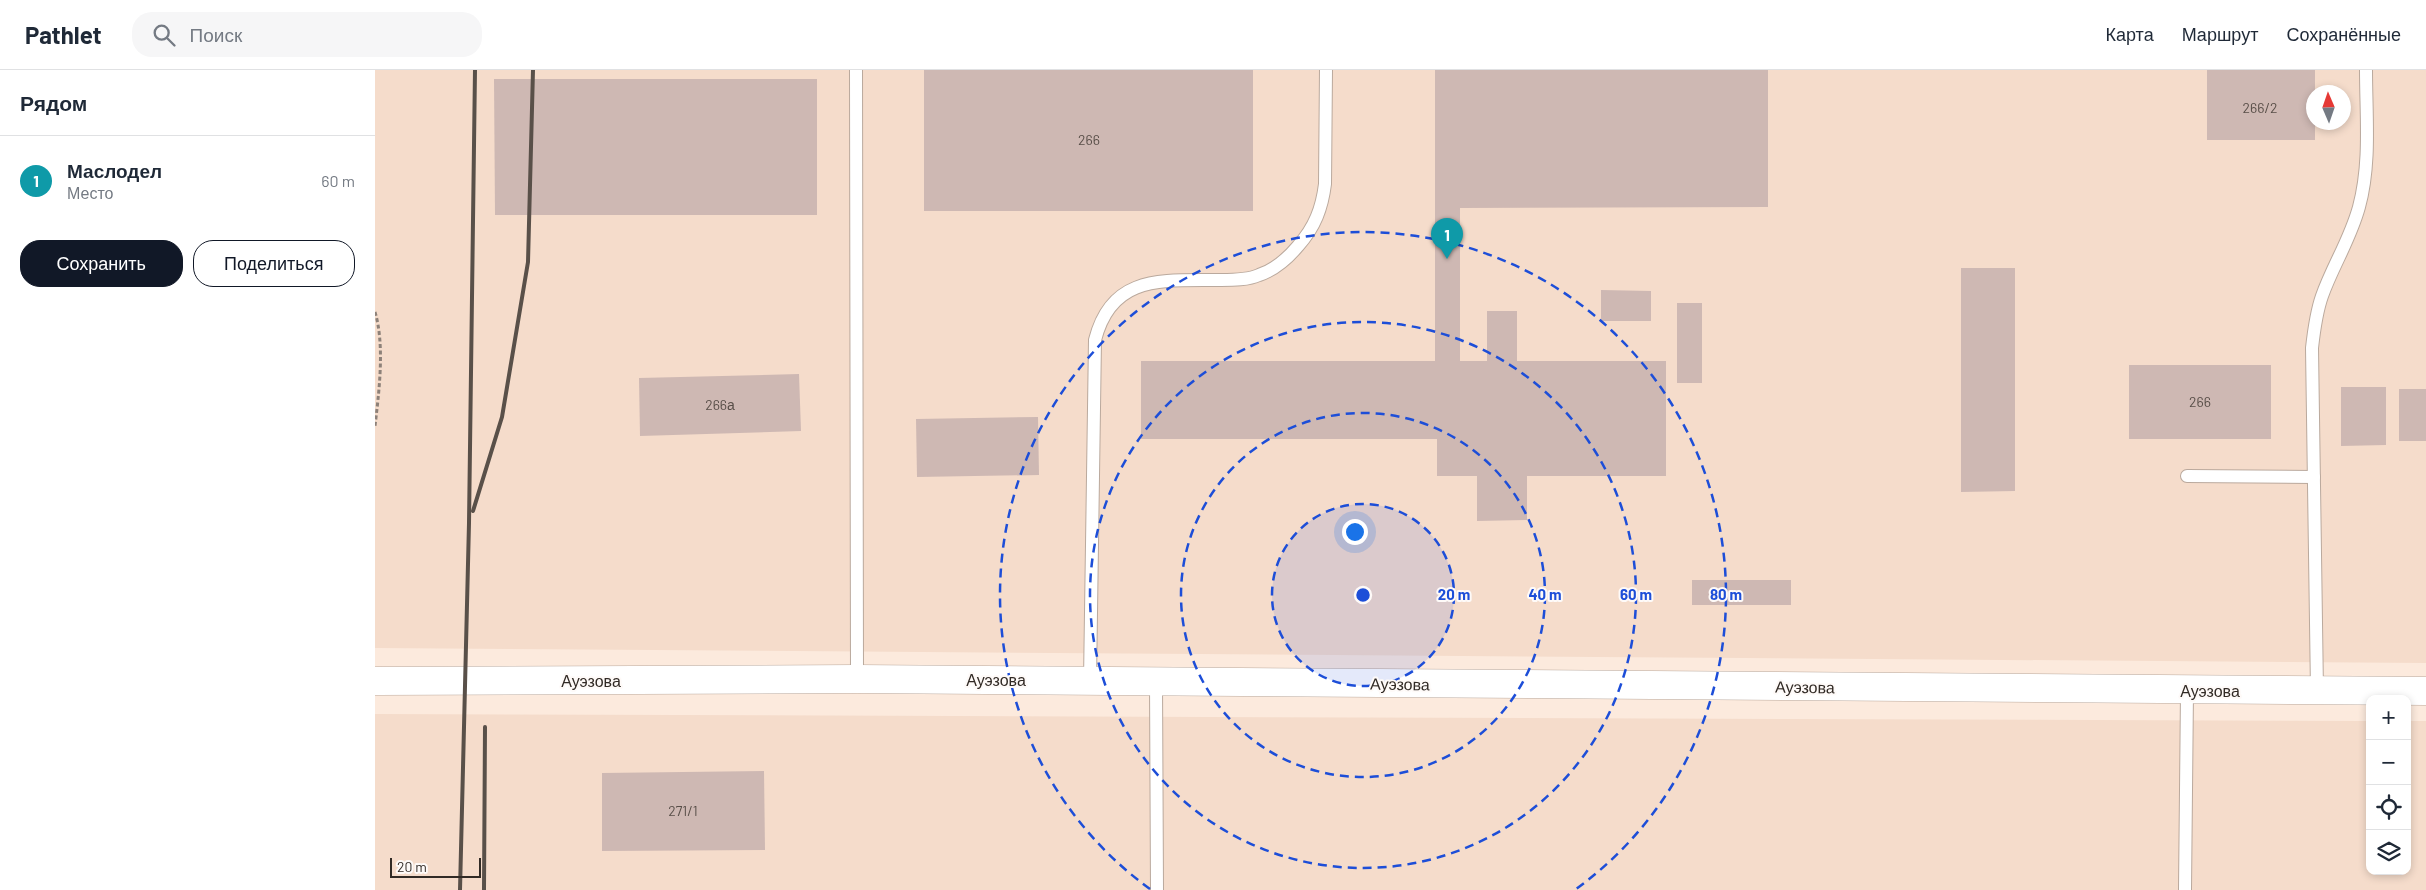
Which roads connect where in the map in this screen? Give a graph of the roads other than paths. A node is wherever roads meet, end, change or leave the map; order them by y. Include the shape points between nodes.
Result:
1 (856, 70) edge
2 (1326, 70) edge
3 (2366, 70) edge
4 (2187, 476) dead end
5 (2314, 477) junction
6 (857, 679) junction
7 (375, 681) edge
8 (1091, 681) junction
9 (1155, 682) junction
10 (2187, 691) junction
11 (2317, 691) junction
12 (2426, 691) edge
13 (1157, 890) edge
14 (2185, 890) edge

1 - 6 lane
2 - 8 lane via 1322,203 1317,220 1293,252 1258,276 1234,280 1156,282 1132,289 1114,301 1100,320 1095,340
3 - 5 lane via 2366,170 2359,207 2348,242 2322,295 2315,318 2312,348
4 - 5 lane
5 - 11 lane
6 - 7 street, Ауэзова
6 - 8 street, Ауэзова
8 - 9 street, Ауэзова
9 - 10 street, Ауэзова
9 - 13 lane
10 - 11 street, Ауэзова
10 - 14 lane
11 - 12 street, Ауэзова

